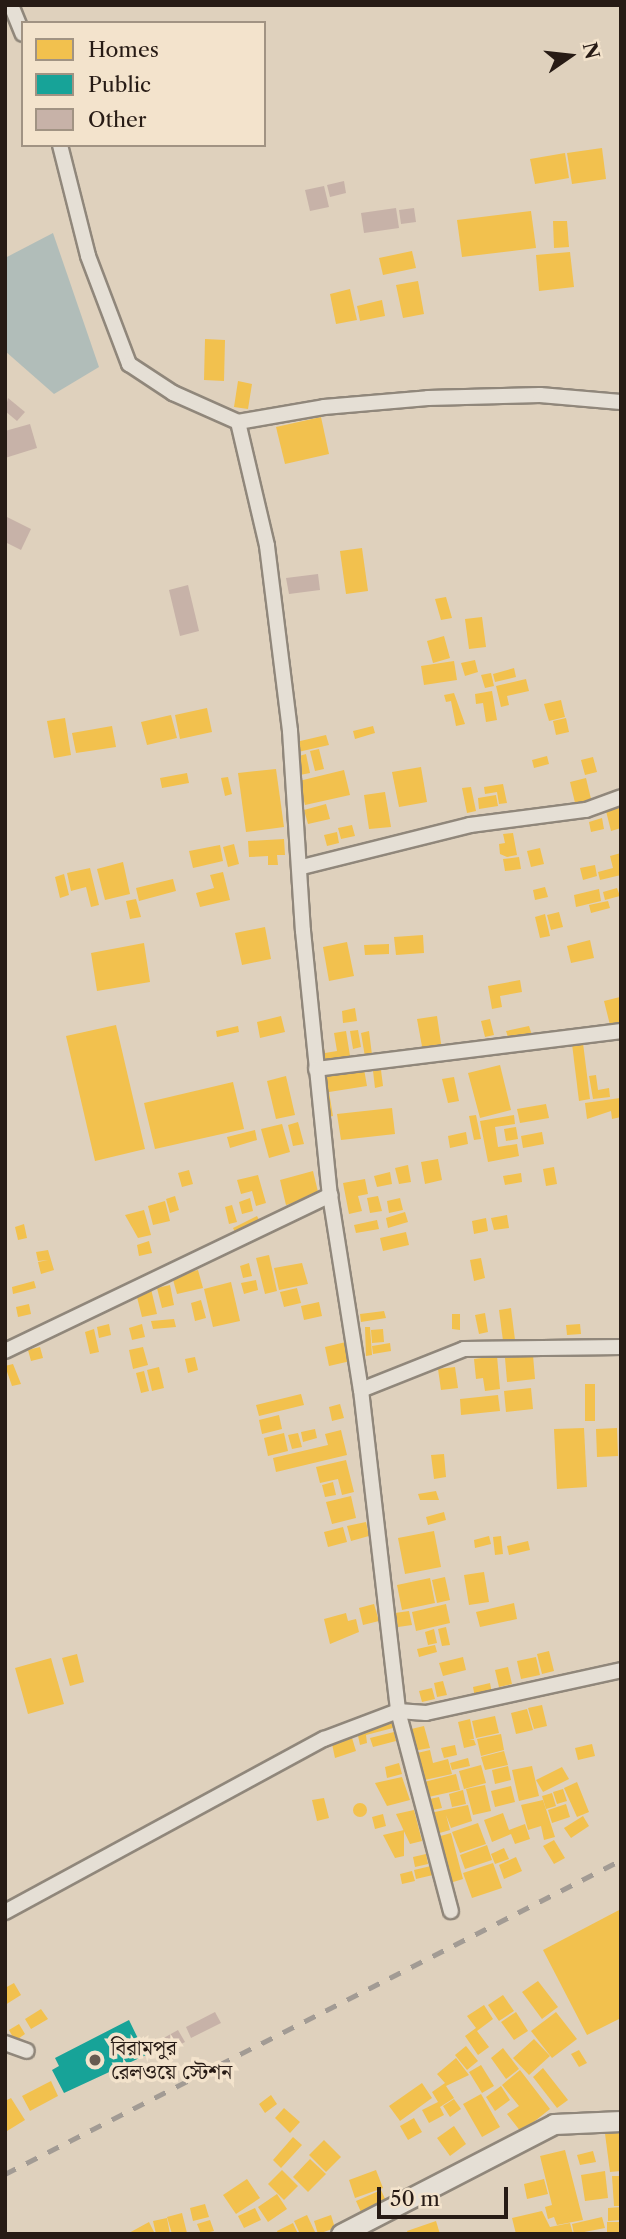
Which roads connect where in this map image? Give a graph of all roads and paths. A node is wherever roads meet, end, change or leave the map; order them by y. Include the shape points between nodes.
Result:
1 (11, 5) edge
2 (21, 29) edge
3 (61, 147) edge
4 (621, 402) edge
5 (238, 422) junction
6 (621, 797) edge
7 (302, 867) junction
8 (621, 1031) edge
9 (316, 1069) junction
10 (330, 1195) junction
11 (621, 1347) edge
12 (5, 1351) edge
13 (361, 1390) junction
14 (621, 1670) edge
15 (398, 1711) junction
16 (452, 1911) dead end
17 (5, 1912) edge
18 (5, 2043) edge
19 (27, 2051) dead end
20 (621, 2121) edge
21 (341, 2234) edge

1 - 2 street
3 - 5 street via 88,256 129,364 173,393
4 - 5 street via 540,395 428,398 324,407
5 - 7 street via 267,546
6 - 7 street via 586,810 470,825
7 - 9 street
8 - 9 street
9 - 10 street
10 - 12 street
10 - 13 street
11 - 13 street via 464,1349
13 - 15 street
14 - 15 street via 426,1713
15 - 16 street
15 - 17 street via 324,1739 235,1784
18 - 19 street
20 - 21 street via 554,2124

